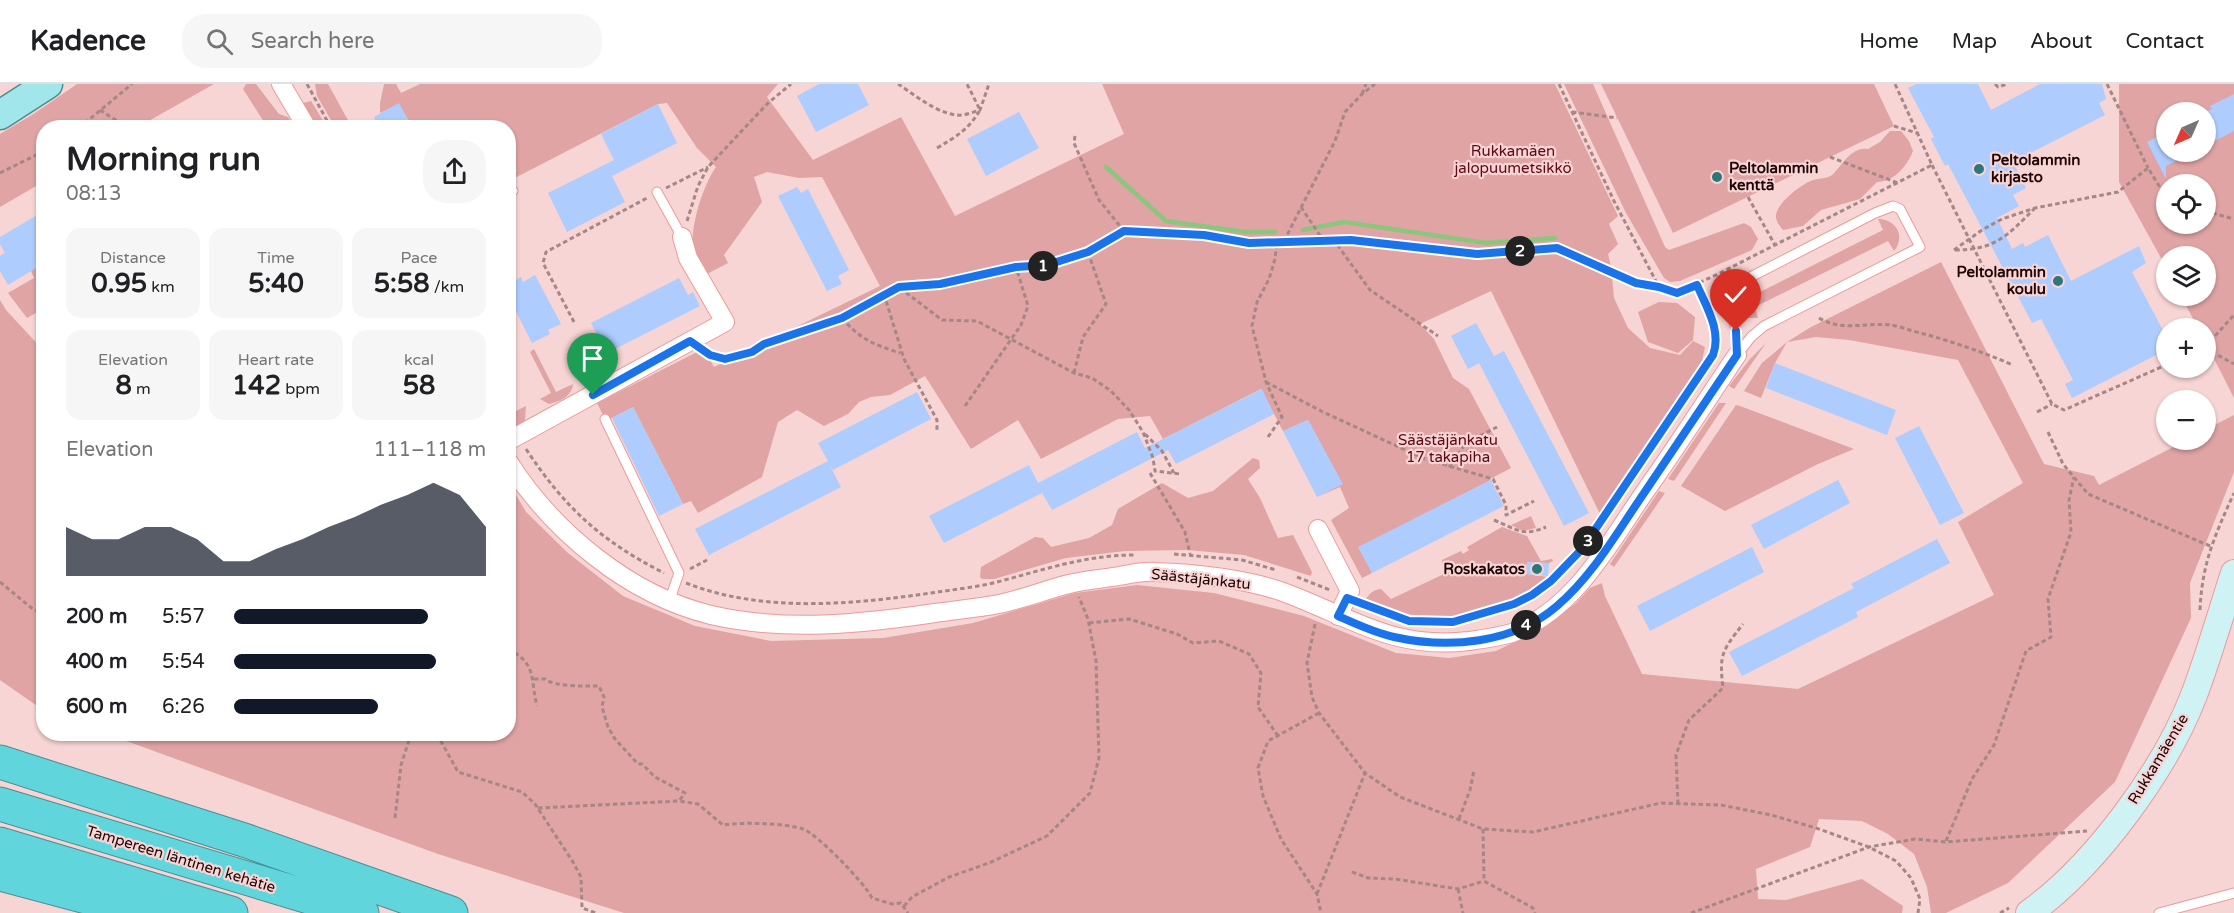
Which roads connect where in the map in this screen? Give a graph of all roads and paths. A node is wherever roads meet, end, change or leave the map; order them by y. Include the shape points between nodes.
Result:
1 (48, 84) edge
2 (132, 84) edge
3 (281, 84) edge
4 (307, 84) edge
5 (791, 84) edge
6 (898, 84) edge
7 (967, 84) edge
8 (989, 84) edge
9 (1366, 84) edge
10 (1375, 84) edge
11 (1559, 84) edge
12 (1895, 84) edge
13 (1995, 84) edge
14 (2007, 84) edge
15 (2108, 84) edge
16 (1362, 94) junction
17 (100, 110) junction
18 (980, 110) junction
19 (1572, 112) junction
20 (0, 115) edge
21 (1617, 118) dead end
22 (88, 120) edge
23 (116, 120) edge
24 (302, 120) edge
25 (327, 120) edge
26 (1894, 126) dead end
27 (1917, 133) junction
28 (1075, 136) dead end
29 (937, 148) dead end
30 (36, 155) edge
31 (1830, 157) dead end
32 (1932, 165) junction
33 (708, 167) junction
34 (2148, 168) junction
35 (0, 173) edge
36 (2156, 181) edge
37 (1898, 183) junction
38 (657, 192) junction
39 (1748, 197) dead end
40 (1302, 207) junction
41 (2035, 208) junction
42 (2216, 214) edge
43 (2234, 219) edge
44 (1124, 231) junction
45 (682, 237) junction
46 (1971, 237) junction
47 (1333, 239) junction
48 (1323, 240) junction
49 (1277, 242) junction
50 (1284, 242) junction
51 (1775, 245) junction
52 (1977, 250) junction
53 (1088, 252) junction
54 (1016, 267) junction
55 (1697, 285) junction
56 (899, 287) junction
57 (1659, 287) junction
58 (884, 294) junction
59 (2234, 315) edge
60 (842, 318) junction
61 (1819, 318) dead end
62 (574, 322) dead end
63 (2216, 335) edge
64 (1438, 336) dead end
65 (1011, 339) junction
66 (690, 341) junction
67 (901, 353) junction
68 (2216, 354) edge
69 (1737, 355) junction
70 (2234, 364) edge
71 (2013, 365) dead end
72 (2156, 369) edge
73 (1074, 374) junction
74 (1266, 382) junction
75 (2052, 404) junction
76 (965, 406) dead end
77 (2037, 412) dead end
78 (605, 419) dead end
79 (1497, 427) dead end
80 (937, 430) dead end
81 (1143, 432) junction
82 (2048, 432) dead end
83 (516, 437) edge
84 (1268, 437) dead end
85 (516, 443) edge
86 (1449, 467) junction
87 (516, 472) edge
88 (1150, 473) dead end
89 (1174, 473) junction
90 (1180, 474) dead end
91 (2074, 477) junction
92 (2234, 493) edge
93 (1534, 501) dead end
94 (1494, 520) dead end
95 (1546, 527) dead end
96 (1318, 530) dead end
97 (2210, 546) junction
98 (1167, 554) dead end
99 (1190, 554) junction
100 (1145, 555) dead end
101 (707, 560) dead end
102 (1277, 571) dead end
103 (2234, 573) edge
104 (682, 574) junction
105 (1287, 574) dead end
106 (0, 582) edge
107 (1074, 583) junction
108 (1318, 585) junction
109 (1347, 598) junction
110 (670, 599) junction
111 (1317, 607) junction
112 (36, 611) edge
113 (2199, 612) dead end
114 (1338, 616) junction
115 (1089, 623) junction
116 (1743, 624) dead end
117 (516, 653) edge
118 (534, 679) junction
119 (537, 706) dead end
120 (1319, 713) junction
121 (1278, 736) junction
122 (409, 741) edge
123 (441, 741) edge
124 (7, 762) edge
125 (1474, 770) dead end
126 (1365, 773) junction
127 (679, 801) junction
128 (0, 804) edge
129 (1678, 804) junction
130 (538, 808) junction
131 (395, 818) dead end
132 (1458, 819) junction
133 (1483, 828) junction
134 (2092, 831) dead end
135 (1946, 842) junction
136 (0, 843) edge
137 (1869, 847) junction
138 (1352, 872) dead end
139 (0, 874) edge
140 (1484, 881) junction
141 (1458, 889) junction
142 (2234, 893) edge
143 (1317, 894) junction
144 (903, 906) junction
145 (169, 913) edge
146 (231, 913) edge
147 (362, 913) edge
148 (451, 913) edge
149 (596, 913) edge
150 (908, 913) edge
151 (1321, 913) edge
152 (1463, 913) edge
153 (1535, 913) edge
154 (1691, 913) edge
155 (1918, 913) edge
156 (2029, 913) edge
157 (2159, 913) edge

1 - 20 main road
2 - 17 path
3 - 24 street
4 - 25 path
5 - 33 path
6 - 18 path via 952,114
7 - 18 path
8 - 18 path
9 - 16 path
10 - 16 path
11 - 19 path
12 - 27 path
13 - 14 path
15 - 34 path
16 - 40 path via 1345,112
17 - 22 path
17 - 23 path
18 - 29 path via 961,134
19 - 21 path
19 - 57 path
26 - 27 path
27 - 32 path
28 - 44 path via 1074,143 1099,200
30 - 35 path
31 - 37 path
32 - 37 path
32 - 46 path
33 - 38 path
33 - 45 path
34 - 36 path
34 - 41 path via 2118,192
37 - 51 path
38 - 45 lane
38 - 62 path via 546,252 543,263
39 - 51 path
40 - 48 path
40 - 50 path
41 - 46 path via 2002,219
41 - 52 path via 2007,236
42 - 43 path
44 - 49 path via 1204,235 1249,243
44 - 53 path
45 - 66 street via 688,258 725,322
46 - 52 path
46 - 52 path via 1953,250
47 - 48 path
47 - 57 path via 1477,254 1557,248 1636,283
47 - 64 path via 1370,290
48 - 50 path
49 - 50 path
49 - 74 path via 1252,327
51 - 55 path
52 - 75 path
53 - 54 path via 1047,265
53 - 73 path via 1106,304 1083,337
54 - 56 path via 940,284
54 - 65 path via 1028,306
55 - 57 path via 1677,293
55 - 109 path via 1713,323 1713,355 1582,549 1551,581 1514,604 1453,622 1409,621
56 - 58 path
56 - 65 path via 942,320 977,321
58 - 60 path
58 - 67 path
59 - 63 path
60 - 66 path via 725,359 710,355
60 - 67 path via 857,335
61 - 71 path via 1830,324 1890,325 1934,335
65 - 73 path
65 - 76 path
66 - 83 street
67 - 80 path via 937,420
68 - 70 path
69 - 69 lane via 1764,327 1920,247 1899,208 1893,206 1875,213 1735,285 1730,300
69 - 114 street, Säästäjänkatu via 1599,561 1568,596 1539,618 1511,633 1442,644 1392,637
72 - 75 path via 2064,410
73 - 81 path via 1092,378 1110,391
74 - 84 path via 1282,417
74 - 86 path via 1334,417
75 - 77 path
78 - 104 lane
79 - 86 path via 1466,443
81 - 89 path via 1162,451
81 - 89 path via 1155,471
82 - 91 path via 2063,464
85 - 104 path via 596,532 634,558
86 - 93 path via 1493,479 1506,505 1506,515
87 - 110 street, Säästäjänkatu via 536,501 582,546 623,575
88 - 99 path via 1185,532
89 - 90 path
91 - 97 path via 2088,495
91 - 135 path via 2069,500 2071,531 2048,600 2051,637 2026,651 1994,745 1972,779
92 - 97 path
94 - 95 path via 1522,533
96 - 109 street via 1350,591
97 - 113 path
98 - 99 path
99 - 102 path via 1242,560
100 - 104 path via 1064,562 994,583 937,592 802,604 703,590
101 - 104 path
103 - 156 main road, Rukkamäentie via 2193,696 2139,795 2100,846
104 - 110 lane
105 - 108 path
106 - 112 path
107 - 110 street, Säästäjänkatu via 999,604 859,624 735,619
107 - 111 street, Säästäjänkatu via 1151,572 1240,580 1282,591
107 - 115 path
108 - 109 path
108 - 111 path
109 - 114 street
111 - 114 street, Säästäjänkatu
111 - 120 path via 1307,663 1312,697
115 - 121 path via 1129,620 1177,634 1193,643 1218,641 1249,654 1261,673 1258,707
115 - 144 path via 1096,661 1099,759 1090,793 1047,836 949,877
116 - 129 path via 1726,646 1720,664 1723,688 1689,720 1685,729 1676,755
117 - 118 path via 529,665
118 - 119 path via 532,691
118 - 127 path via 565,686 599,686 604,697 603,713 615,739 638,765 685,793
120 - 121 path
120 - 126 path
121 - 143 path via 1268,741 1258,768 1263,796 1281,839
122 - 131 path via 401,765
123 - 130 path via 458,772 522,792
124 - 148 highway
125 - 132 path
126 - 132 path via 1400,797
126 - 143 path
127 - 130 path
127 - 144 path via 698,804 723,825 804,829 848,867 872,898
128 - 147 highway, Tampereen läntinen kehätie
129 - 133 path via 1661,803 1533,832
129 - 137 path via 1721,805 1771,815
130 - 149 path via 581,877 582,908
132 - 133 path
133 - 140 path
134 - 135 path
135 - 137 path via 1916,839
136 - 146 highway
137 - 154 path
137 - 155 path via 1896,861 1911,878 1920,899
138 - 141 path via 1368,878
139 - 145 highway via 109,903
140 - 141 path
140 - 153 path via 1533,908
141 - 152 path
142 - 157 lane
143 - 151 path
144 - 150 path

